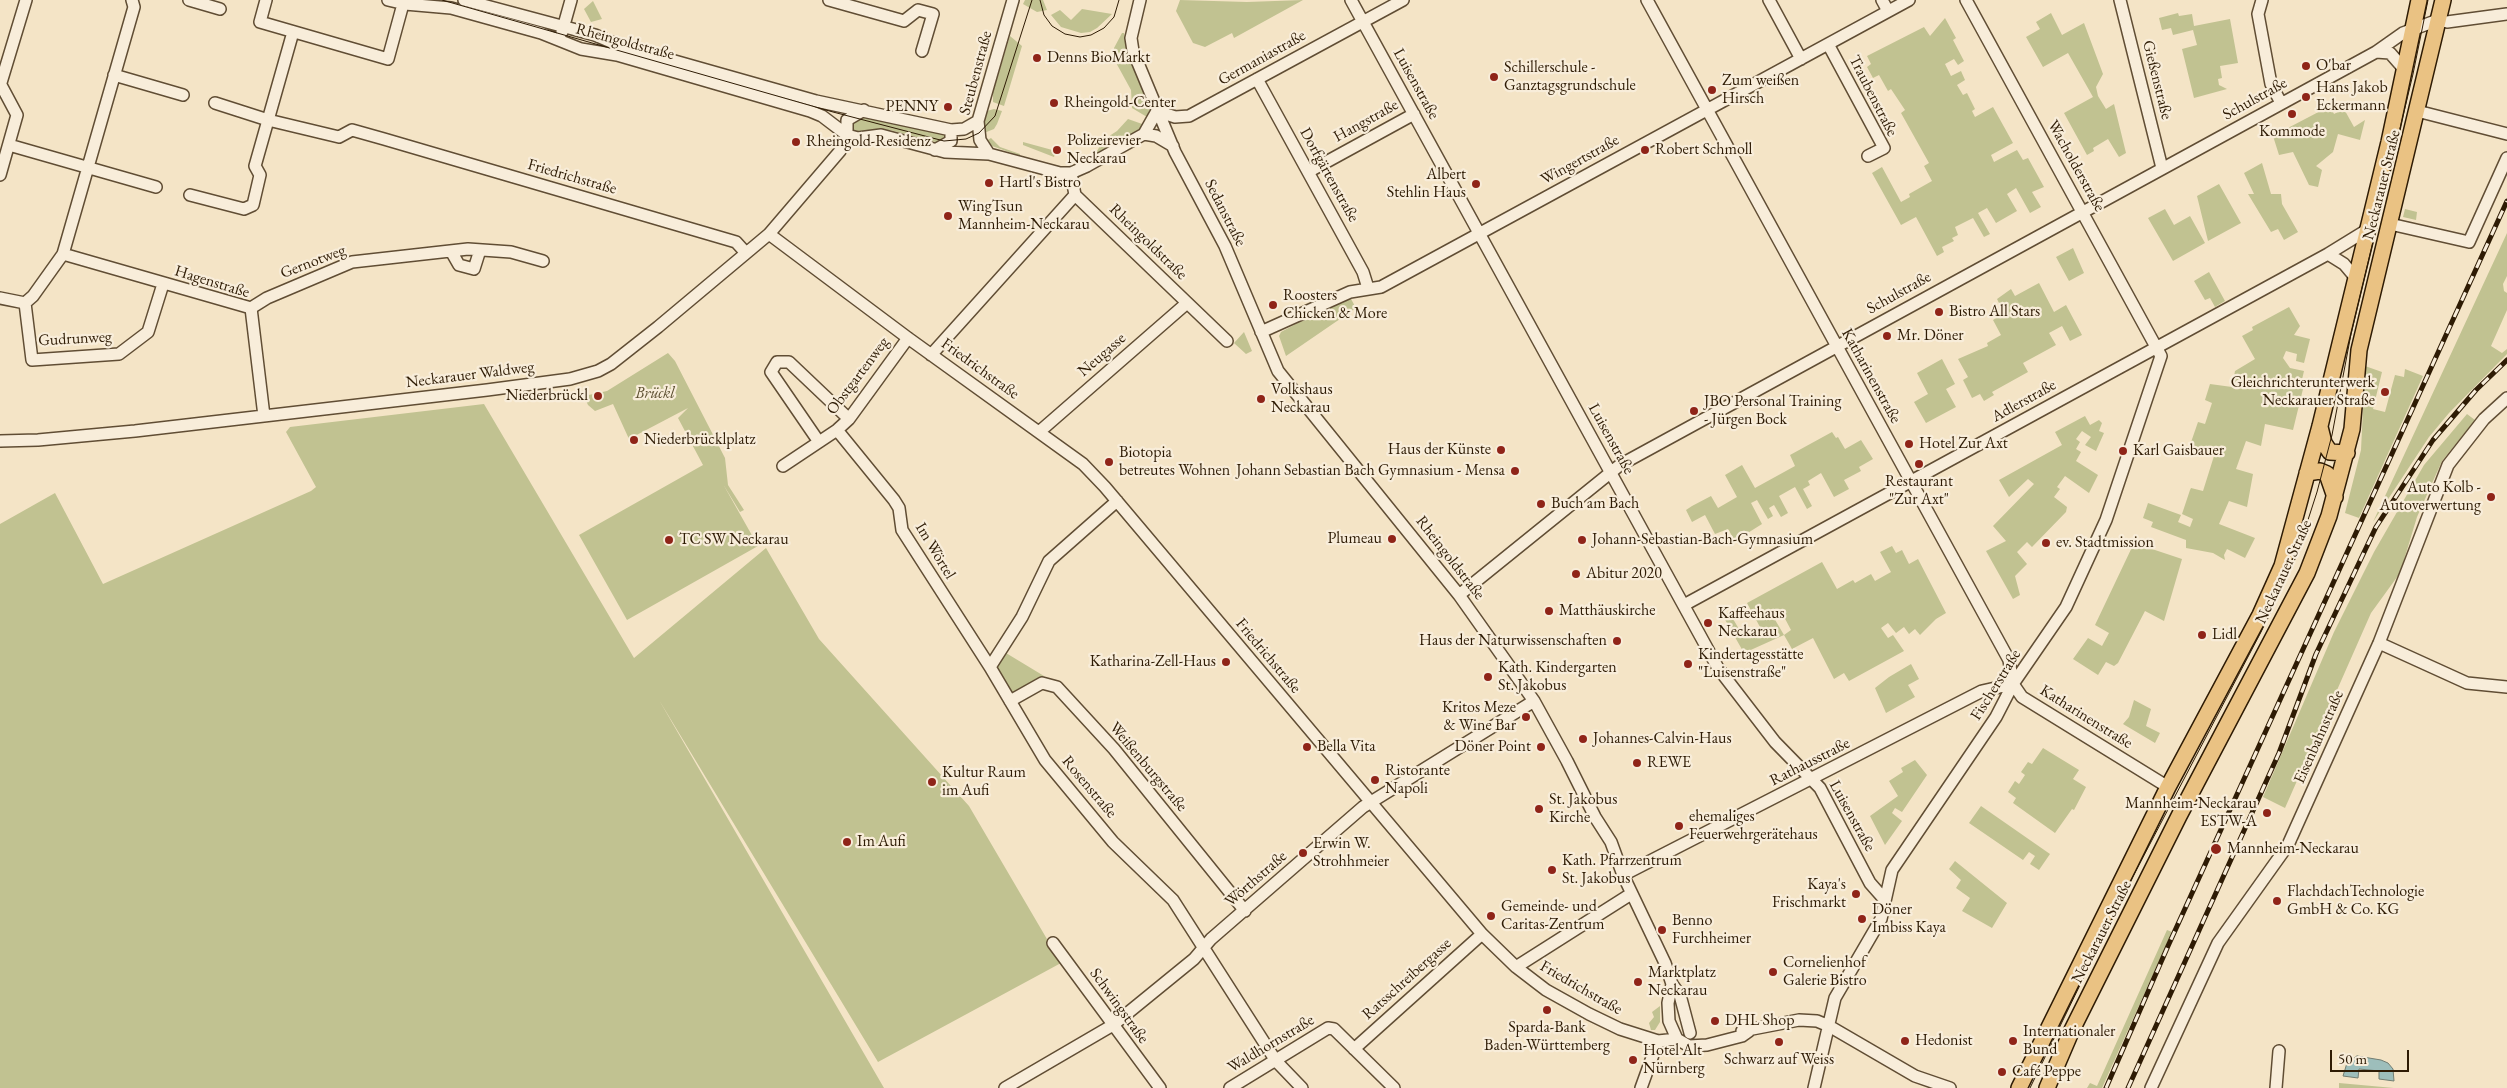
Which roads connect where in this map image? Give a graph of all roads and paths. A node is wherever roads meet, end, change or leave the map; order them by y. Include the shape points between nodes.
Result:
1 (26, 0) edge
2 (132, 0) edge
3 (189, 0) edge
4 (266, 0) edge
5 (388, 0) edge
6 (464, 0) edge
7 (571, 0) edge
8 (829, 0) edge
9 (1013, 0) edge
10 (1140, 0) edge
11 (1351, 0) edge
12 (1403, 0) edge
13 (1647, 0) edge
14 (1769, 0) edge
15 (1882, 0) edge
16 (1909, 0) edge
17 (1966, 0) edge
18 (2120, 0) edge
19 (2262, 0) edge
20 (2419, 0) edge
21 (2442, 0) edge
22 (404, 4) junction
23 (220, 9) dead end
24 (1888, 11) junction
25 (2507, 14) edge
26 (2438, 20) junction
27 (1363, 22) junction
28 (564, 26) junction
29 (2413, 29) junction
30 (293, 32) junction
31 (560, 40) junction
32 (1828, 44) junction
33 (922, 51) dead end
34 (2376, 52) junction
35 (1801, 59) junction
36 (2405, 70) junction
37 (114, 75) junction
38 (1258, 79) junction
39 (1, 86) edge
40 (183, 95) dead end
41 (215, 103) dead end
42 (2281, 103) junction
43 (864, 110) junction
44 (1707, 110) junction
45 (1157, 111) junction
46 (2418, 111) junction
47 (1414, 114) junction
48 (268, 120) junction
49 (978, 121) junction
50 (951, 130) junction
51 (1144, 134) junction
52 (2507, 134) edge
53 (847, 135) junction
54 (9, 145) junction
55 (1173, 146) junction
56 (935, 150) junction
57 (989, 154) junction
58 (1868, 156) dead end
59 (2507, 158) edge
60 (88, 167) junction
61 (2162, 168) junction
62 (1308, 172) junction
63 (1071, 173) junction
64 (0, 175) edge
65 (156, 187) dead end
66 (190, 195) dead end
67 (1075, 195) junction
68 (2082, 212) junction
69 (2390, 224) junction
70 (2366, 230) junction
71 (769, 234) junction
72 (1480, 234) junction
73 (480, 250) junction
74 (451, 251) junction
75 (63, 254) junction
76 (746, 254) junction
77 (2328, 254) junction
78 (543, 261) dead end
79 (2355, 277) junction
80 (162, 284) junction
81 (1368, 288) junction
82 (0, 298) edge
83 (24, 302) junction
84 (1187, 303) junction
85 (251, 308) junction
86 (1261, 332) junction
87 (908, 338) junction
88 (1227, 341) dead end
89 (1836, 346) junction
90 (2156, 348) junction
91 (931, 355) junction
92 (2507, 398) edge
93 (264, 416) junction
94 (849, 419) junction
95 (2320, 426) junction
96 (837, 430) junction
97 (1039, 432) junction
98 (0, 441) edge
99 (819, 442) junction
100 (2347, 453) junction
101 (783, 466) dead end
102 (1611, 471) junction
103 (2308, 473) junction
104 (1911, 481) junction
105 (2335, 497) junction
106 (1117, 501) junction
107 (1459, 595) junction
108 (1684, 605) junction
109 (2379, 643) junction
110 (990, 667) junction
111 (2014, 684) junction
112 (2507, 687) edge
113 (1010, 701) junction
114 (1534, 701) junction
115 (1812, 780) junction
116 (2168, 787) junction
117 (1370, 803) junction
118 (1622, 875) junction
119 (1631, 894) junction
120 (1885, 900) junction
121 (1245, 911) junction
122 (1482, 934) junction
123 (1053, 943) dead end
124 (1204, 948) junction
125 (1516, 967) junction
126 (1672, 984) junction
127 (1112, 1025) junction
128 (1829, 1026) junction
129 (1749, 1031) junction
130 (1690, 1033) junction
131 (1677, 1039) junction
132 (1658, 1041) junction
133 (1354, 1049) junction
134 (2279, 1051) dead end
135 (1276, 1061) junction
136 (1915, 1076) junction
137 (2019, 1087) edge
138 (1005, 1088) edge
139 (1160, 1088) edge
140 (1230, 1088) edge
141 (1302, 1088) edge
142 (1394, 1088) edge
143 (1641, 1088) edge
144 (1814, 1088) edge
145 (1927, 1088) edge
146 (1950, 1088) edge
147 (2047, 1088) edge
148 (2150, 1088) edge
149 (2276, 1088) edge

1 - 39 street
2 - 37 street via 134,7
3 - 23 street
4 - 30 street via 260,22
5 - 22 street, Rheingoldstraße
6 - 28 street, Rheingoldstraße
7 - 28 street
8 - 33 street via 904,21 918,10 933,14
9 - 49 street, Steubenstraße
10 - 45 street via 1131,47
11 - 27 street, Luisenstraße
12 - 27 street, Germaniastraße
13 - 44 street, Katharinenstraße
14 - 35 street
15 - 24 street
16 - 24 street, Wingertstraße
17 - 68 street, Wacholderstraße
18 - 61 street, Gießenstraße
19 - 42 street via 2258,14 2272,84
20 - 29 main road, Neckarauer Straße
21 - 26 main road, Neckarauer Straße
22 - 30 street via 388,59
22 - 31 street, Rheingoldstraße via 451,8
24 - 32 street, Wingertstraße
25 - 26 street, Schulstraße via 2448,22
26 - 29 street, Schulstraße
26 - 46 main road, Neckarauer Straße
27 - 38 street, Germaniastraße
27 - 47 street, Luisenstraße
28 - 31 street
28 - 43 street, Rheingoldstraße via 791,95
29 - 34 street, Schulstraße
29 - 36 main road, Neckarauer Straße
30 - 48 street
31 - 53 street, Rheingoldstraße via 581,49 617,55 810,110
32 - 35 street, Wingertstraße
32 - 58 street, Traubenstraße via 1884,148
34 - 36 street via 2390,53
34 - 42 street, Schulstraße
35 - 44 street, Wingertstraße
36 - 70 main road, Neckarauer Straße
37 - 40 street
37 - 60 street
38 - 45 street, Germaniastraße via 1189,116 1175,117
38 - 62 street, Dorfgärtenstraße
39 - 54 street via 17,116
41 - 48 street, Friedrichstraße
42 - 61 street, Schulstraße
43 - 50 street, Rheingoldstraße
43 - 53 street via 847,120
44 - 72 street, Wingertstraße
44 - 89 street, Katharinenstraße
45 - 51 street
45 - 55 street, Sedanstraße
46 - 52 street
46 - 69 main road, Neckarauer Straße
47 - 62 street, Hangstraße
47 - 72 street, Luisenstraße
48 - 66 street via 255,166 260,175 253,205 244,209
48 - 76 street, Friedrichstraße via 339,137 352,130 736,242
49 - 50 street, Rheingoldstraße via 964,129
49 - 57 street, Steubenstraße via 980,140
50 - 56 street via 951,141
51 - 55 street via 1163,138
51 - 63 street
53 - 56 street via 858,138 881,136
53 - 71 street, Neckarauer Waldweg via 844,145 829,165
54 - 60 street
54 - 64 street
55 - 86 street, Sedanstraße via 1226,246
56 - 57 street
57 - 63 street
59 - 69 street via 2469,242
60 - 65 street
60 - 75 street
61 - 68 street, Schulstraße
62 - 81 street, Dorfgärtenstraße via 1363,272
63 - 67 street
67 - 84 street, Rheingoldstraße
67 - 91 street
68 - 89 street, Schulstraße
68 - 90 street, Wacholderstraße
69 - 100 main road, Neckarauer Straße via 2359,350
70 - 77 street, Adlerstraße
70 - 79 main road, Neckarauer Straße
71 - 76 street, Neckarauer Waldweg
71 - 87 street, Friedrichstraße
72 - 81 street, Wingertstraße via 1381,287
72 - 102 street, Luisenstraße
73 - 74 street, Gernotweg
73 - 74 street via 474,269 459,265
73 - 78 street, Gernotweg via 512,252
74 - 85 street, Gernotweg via 352,262
75 - 80 street, Hagenstraße
75 - 83 street via 33,296
76 - 93 street, Neckarauer Waldweg via 611,364 590,374 488,390
77 - 79 street via 2344,264
77 - 90 street, Adlerstraße
79 - 95 main road, Neckarauer Straße
80 - 83 street, Gudrunweg via 148,332 119,354 32,360
80 - 85 street, Hagenstraße
81 - 86 street, Wingertstraße via 1350,292
82 - 83 street
84 - 88 street, Rheingoldstraße
84 - 97 street, Neugasse
85 - 93 street, Hagenstraße
86 - 107 street, Rheingoldstraße via 1280,375
87 - 91 street, Friedrichstraße
87 - 94 street, Obstgartenweg
89 - 102 street, Schulstraße
89 - 104 street, Katharinenstraße
90 - 104 street, Adlerstraße
90 - 111 street, Fischerstraße via 2161,356 2106,520 2066,607
91 - 97 street, Friedrichstraße
92 - 109 street, Eisenbahnstraße via 2484,419 2448,465
93 - 98 street, Neckarauer Waldweg via 135,431
94 - 96 street, Obstgartenweg
94 - 99 street via 789,362 776,362 771,372
95 - 100 main road via 2330,452
95 - 103 main road, Neckarauer Straße
96 - 99 street, Obstgartenweg
96 - 110 street, Im Wörtel via 894,500 899,508 902,530
97 - 106 street, Friedrichstraße via 1083,464
99 - 101 street, Obstgartenweg
100 - 105 main road, Neckarauer Straße
102 - 107 street, Schulstraße
102 - 108 street, Luisenstraße
103 - 105 main road via 2320,470 2327,474
103 - 116 main road, Neckarauer Straße via 2292,536 2271,592
104 - 108 street, Adlerstraße
104 - 111 street, Katharinenstraße via 2009,660
105 - 147 main road, Neckarauer Straße via 2307,573 2179,816 2071,1032
106 - 110 street via 1049,561 1022,617
106 - 117 street, Friedrichstraße
107 - 114 street, Rheingoldstraße
108 - 115 street, Luisenstraße via 1722,674 1775,742
109 - 112 street via 2467,683
109 - 148 street, Eisenbahnstraße via 2288,845 2218,943
110 - 113 street, Rosenstraße
111 - 115 street, Rathausstraße via 1982,691
111 - 116 street, Katharinenstraße via 2022,697
111 - 120 street, Fischerstraße via 1996,717 1892,870
113 - 121 street, Weißenburgstraße via 1042,683 1057,687 1114,750
113 - 124 street, Rosenstraße via 1045,760 1113,842 1173,900
114 - 117 street, Wörthstraße
114 - 118 street, Rheingoldstraße via 1595,817 1603,846
115 - 118 street, Rathausstraße
115 - 120 street, Luisenstraße via 1820,788 1870,883
116 - 137 main road, Neckarauer Straße
117 - 121 street, Wörthstraße
117 - 122 street, Friedrichstraße
118 - 119 street, Rheingoldstraße
119 - 125 street
119 - 126 street, Rheingoldstraße
120 - 128 street, Fischerstraße via 1881,919 1834,998
121 - 124 street, Wörthstraße
122 - 125 street, Friedrichstraße
122 - 133 street, Ratsschreibergasse
123 - 127 street, Schwingstraße
124 - 127 street, Wörthstraße
124 - 135 street, Rosenstraße
125 - 132 street, Friedrichstraße via 1546,990 1590,1014 1620,1029
126 - 130 street, Rheingoldstraße via 1684,1006
126 - 131 street, Rheingoldstraße via 1669,1021
127 - 138 street, Wörthstraße
127 - 139 street, Schwingstraße
128 - 129 street, Friedrichstraße via 1817,1021 1799,1020
128 - 136 street, Friedrichstraße
128 - 144 street, Fischerstraße
129 - 130 street, Friedrichstraße via 1702,1038
129 - 131 street, Friedrichstraße via 1742,1036 1707,1045 1689,1046
130 - 131 street
131 - 132 street, Friedrichstraße
132 - 143 street
133 - 135 street, Waldhornstraße via 1334,1029 1328,1028
133 - 142 street, Waldhornstraße
134 - 149 street
135 - 140 street, Waldhornstraße
135 - 141 street, Rosenstraße
136 - 145 street, Friedrichstraße
136 - 146 street, Friedrichstraße

